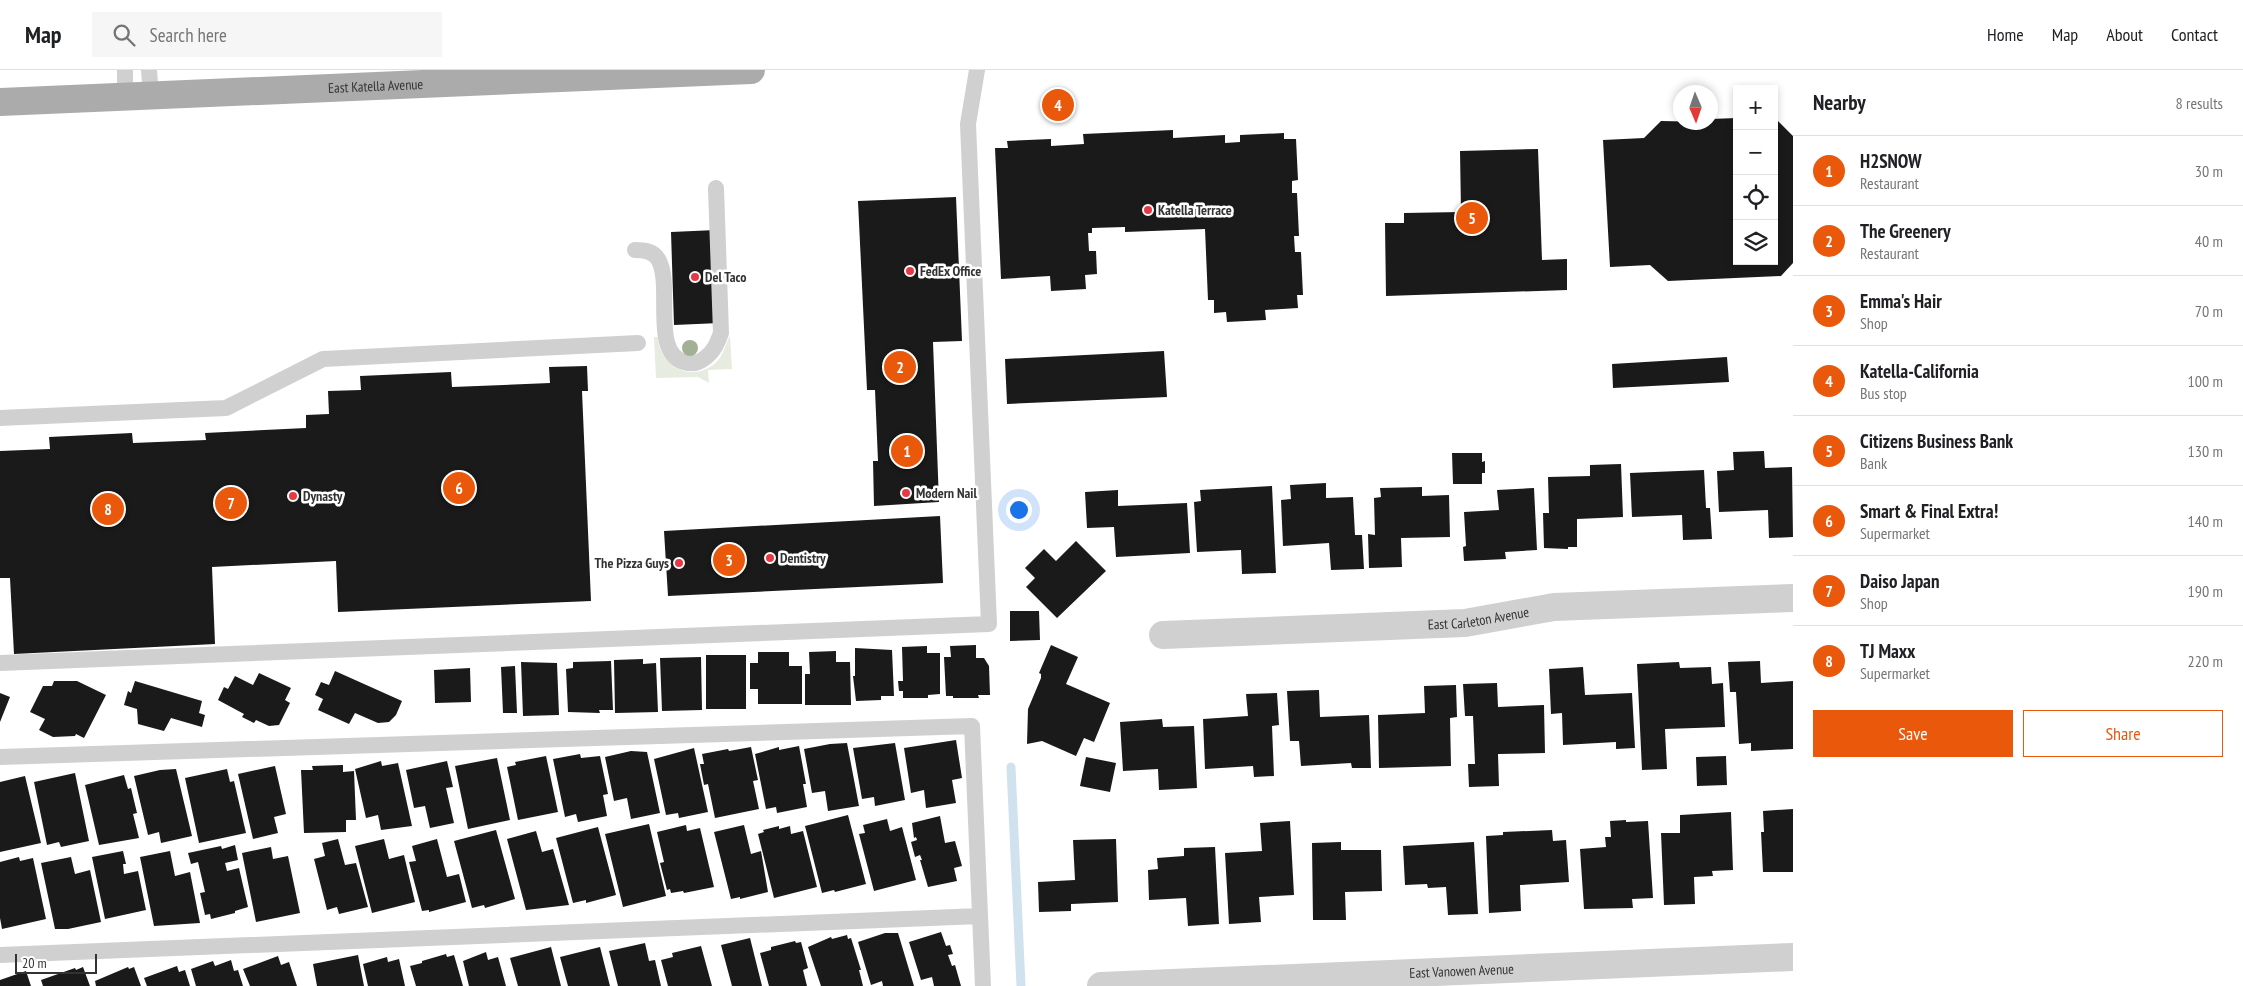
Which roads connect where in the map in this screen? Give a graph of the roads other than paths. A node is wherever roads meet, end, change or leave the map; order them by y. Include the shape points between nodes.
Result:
1 (125, 70) edge
2 (751, 70) edge
3 (977, 70) edge
4 (704, 71) edge
5 (636, 72) edge
6 (142, 88) edge
7 (0, 102) edge
8 (716, 188) dead end
9 (635, 250) dead end
10 (638, 343) dead end
11 (0, 418) edge
12 (1793, 598) edge
13 (1162, 635) dead end
14 (0, 663) edge
15 (0, 757) edge
16 (980, 916) junction
17 (0, 956) edge
18 (1793, 957) edge
19 (1537, 977) edge
20 (983, 986) edge
21 (1101, 986) edge

1 - 6 lane
2 - 4 main road, East Katella Avenue
3 - 14 lane via 968,124 989,624
4 - 5 main road, East Katella Avenue
5 - 6 main road, East Katella Avenue
6 - 7 main road, East Katella Avenue
8 - 9 lane via 722,326 717,344 701,362 690,364 672,356 666,339 659,260 653,253
10 - 11 lane via 323,359 226,408
12 - 13 street, East Carleton Avenue via 1554,607 1465,623
15 - 16 lane via 972,726
16 - 17 lane
16 - 20 lane
18 - 19 street, East Vanowen Avenue
19 - 21 street, East Vanowen Avenue

